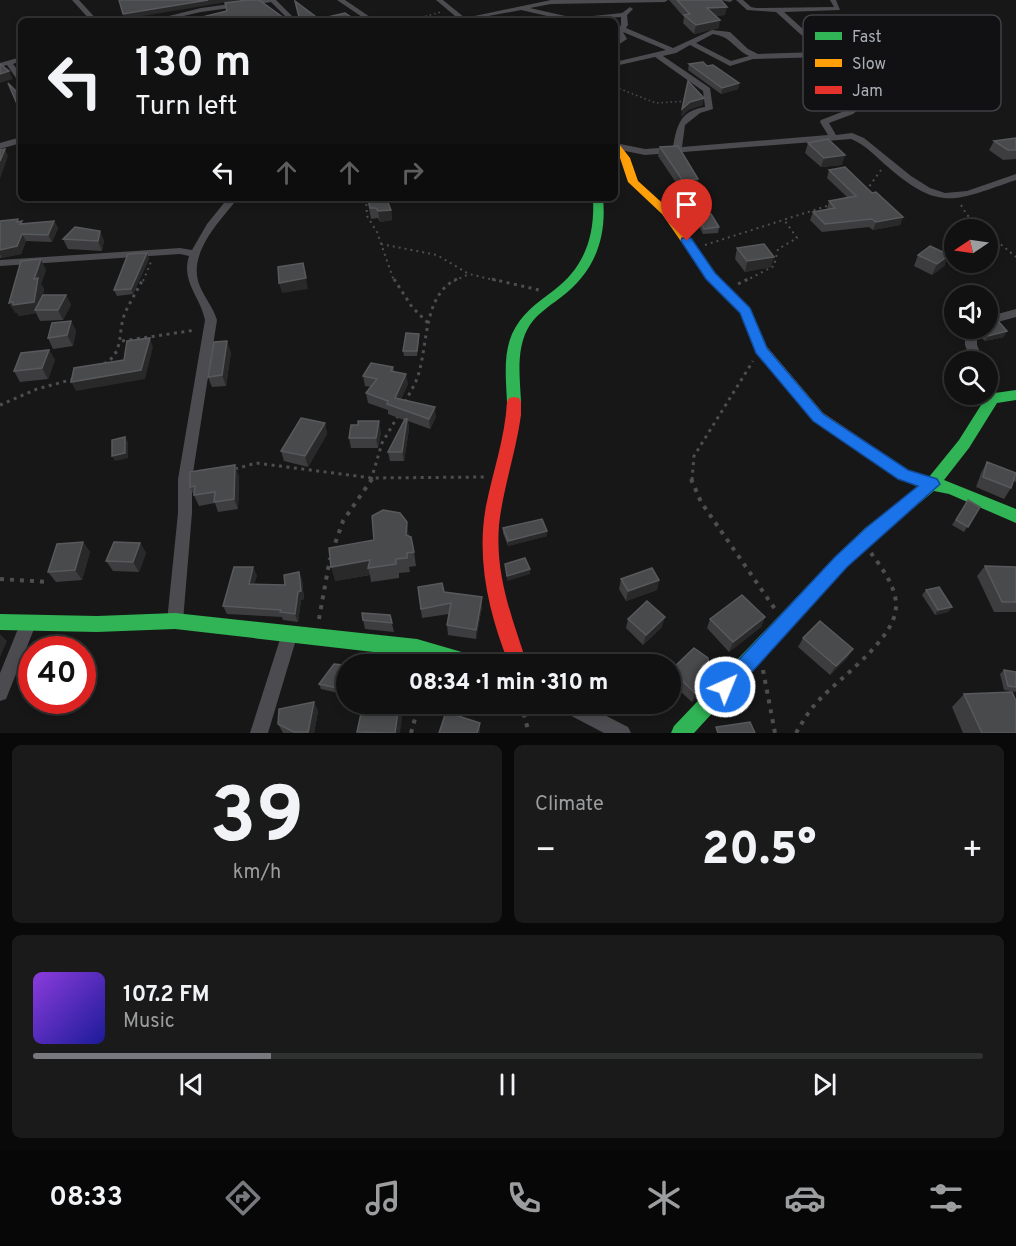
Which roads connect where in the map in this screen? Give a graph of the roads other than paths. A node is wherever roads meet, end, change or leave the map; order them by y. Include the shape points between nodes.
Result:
1 (75, 0) edge
2 (272, 0) edge
3 (340, 0) edge
4 (439, 0) edge
5 (654, 0) edge
6 (665, 0) edge
7 (724, 0) edge
8 (730, 0) edge
9 (739, 0) edge
10 (833, 0) edge
11 (605, 1) edge
12 (637, 2) junction
13 (520, 8) junction
14 (779, 11) junction
15 (190, 12) junction
16 (624, 15) junction
17 (92, 18) edge
18 (165, 18) edge
19 (197, 18) edge
20 (291, 18) edge
21 (368, 18) edge
22 (460, 18) edge
23 (477, 18) edge
24 (557, 18) edge
25 (601, 18) edge
26 (621, 28) junction
27 (803, 33) edge
28 (618, 43) edge
29 (691, 43) junction
30 (673, 51) junction
31 (803, 54) edge
32 (657, 55) junction
33 (757, 57) junction
34 (18, 60) edge
35 (9, 63) junction
36 (618, 63) edge
37 (0, 65) edge
38 (18, 75) edge
39 (849, 111) edge
40 (832, 135) junction
41 (18, 141) edge
42 (0, 146) edge
43 (618, 146) edge
44 (618, 149) edge
45 (677, 150) junction
46 (1016, 177) edge
47 (231, 201) edge
48 (598, 201) edge
49 (195, 254) junction
50 (0, 263) edge
51 (1016, 313) edge
52 (998, 318) edge
53 (1016, 395) edge
54 (998, 397) edge
55 (989, 405) edge
56 (932, 484) junction
57 (1016, 516) edge
58 (175, 621) junction
59 (0, 622) edge
60 (27, 624) junction
61 (290, 633) junction
62 (438, 654) edge
63 (513, 654) edge
64 (0, 693) edge
65 (585, 714) edge
66 (259, 733) edge
67 (622, 733) edge
68 (681, 733) edge

1 - 17 street
2 - 15 street
2 - 20 street
3 - 21 street
4 - 22 street
5 - 6 street
5 - 12 street
7 - 8 street
9 - 14 street via 751,10
10 - 14 street via 838,9
11 - 12 street
11 - 13 street via 556,2
12 - 16 street
13 - 23 street
13 - 24 street
14 - 27 street
15 - 18 street
15 - 19 street
16 - 25 street
16 - 26 street via 626,22
26 - 28 street via 623,39
26 - 30 street
29 - 30 street
29 - 33 street via 730,64
29 - 33 street via 710,33 725,33
30 - 32 street
31 - 33 street
32 - 36 street
32 - 45 street via 704,87 709,100 709,108 697,111 681,124
34 - 35 street
35 - 37 street
35 - 38 street
39 - 40 street via 824,122
40 - 45 street
40 - 46 street via 860,138 887,162 934,192 956,196
41 - 42 street
43 - 45 street via 640,152
44 - 56 street via 633,182 662,208 711,276 746,311 761,350 818,417 903,474
47 - 49 street
48 - 63 street via 597,240 588,266 539,306 518,334 513,351 513,424 490,538 502,626
49 - 50 street via 180,250
49 - 58 street via 194,283 208,306 209,328 185,479
51 - 52 street
53 - 54 street
55 - 56 street
56 - 57 street via 951,488
56 - 68 street via 862,541
58 - 60 street
58 - 61 street
59 - 60 street
60 - 64 street
61 - 62 street via 417,648
61 - 66 street
65 - 67 street

